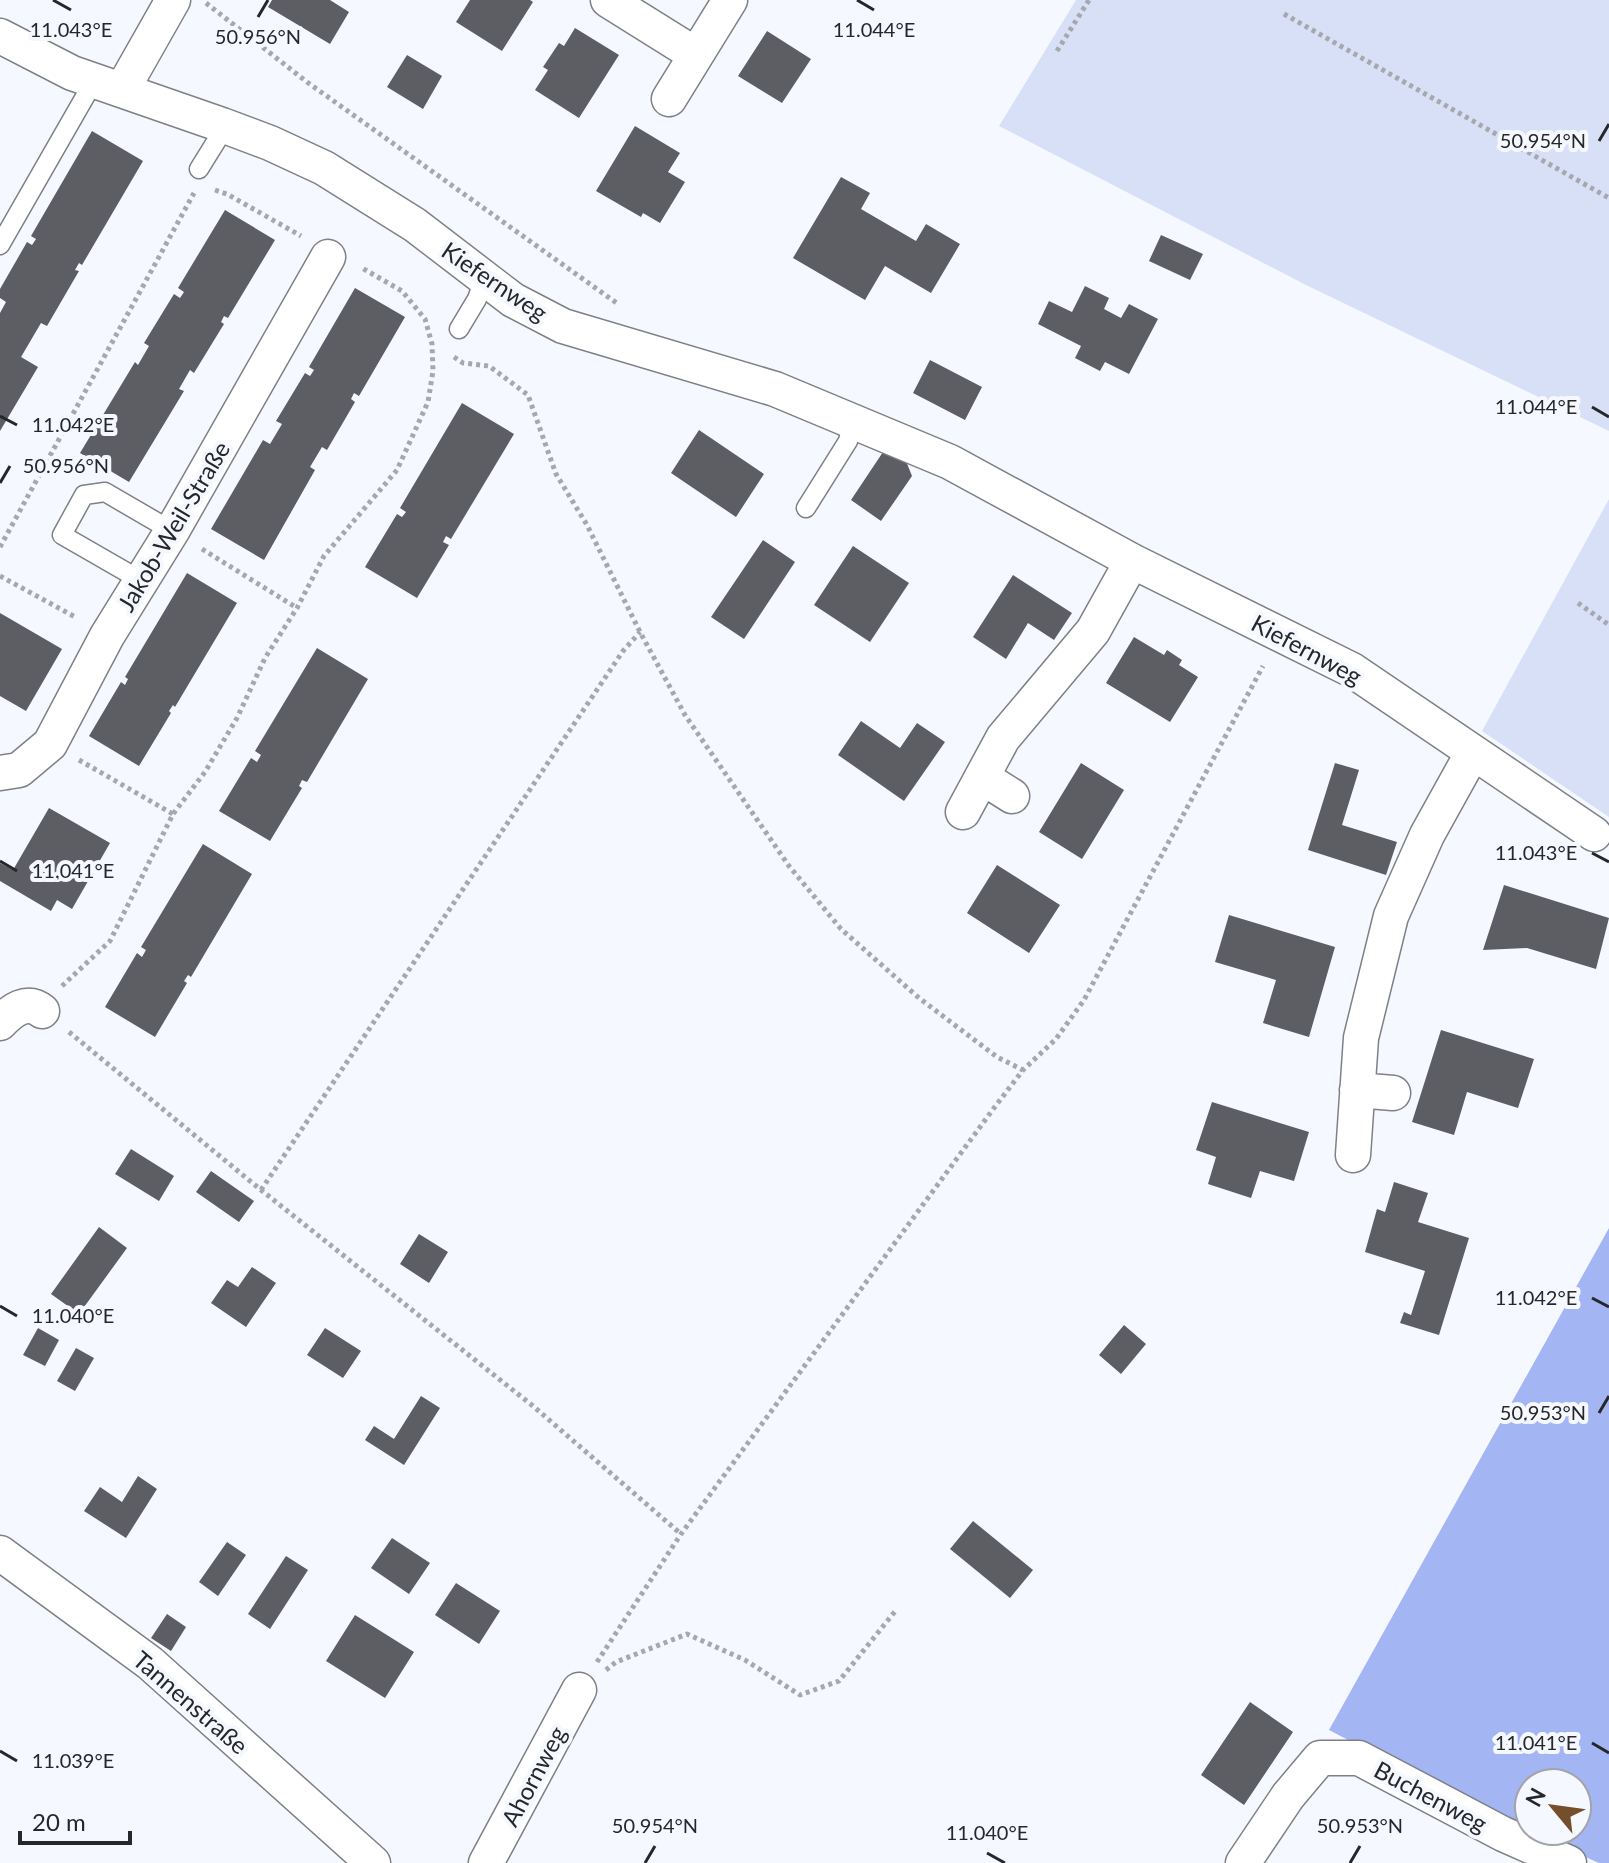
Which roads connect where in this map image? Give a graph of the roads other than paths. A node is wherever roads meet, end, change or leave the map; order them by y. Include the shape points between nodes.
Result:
1 (173, 0) edge
2 (608, 0) edge
3 (730, 0) edge
4 (0, 36) edge
5 (696, 55) junction
6 (108, 85) junction
7 (669, 99) dead end
8 (222, 125) junction
9 (199, 177) road end
10 (0, 245) edge
11 (328, 257) road end
12 (484, 279) junction
13 (459, 329) dead end
14 (853, 421) junction
15 (806, 508) dead end
16 (172, 531) junction
17 (1132, 561) junction
18 (142, 581) junction
19 (1473, 752) junction
20 (0, 773) edge
21 (982, 777) junction
22 (1012, 796) dead end
23 (963, 812) dead end
24 (1594, 834) dead end
25 (50, 1001) road end
26 (0, 1023) edge
27 (1357, 1090) junction
28 (1393, 1093) dead end
29 (1353, 1155) dead end
30 (0, 1553) edge
31 (579, 1690) road end
32 (373, 1863) edge
33 (486, 1863) edge
34 (1243, 1863) edge
35 (1569, 1863) edge

1 - 6 street
2 - 5 street
3 - 5 street
4 - 6 street, Kiefernweg
5 - 7 street
6 - 8 street, Kiefernweg
6 - 10 lane
8 - 9 lane
8 - 12 street, Kiefernweg via 324,168 415,225
11 - 16 street, Jakob-Weil-Straße
12 - 13 lane
12 - 14 street, Kiefernweg via 563,326 775,389
14 - 15 lane via 848,441
14 - 17 street, Kiefernweg via 950,462
16 - 18 street, Jakob-Weil-Straße
16 - 18 lane via 105,492 84,495 62,535
17 - 19 street, Kiefernweg via 1352,670
17 - 21 street via 1093,631 1003,738
18 - 20 street, Jakob-Weil-Straße via 50,744 19,770
19 - 24 street, Kiefernweg
19 - 27 street via 1427,835 1391,916 1361,1038
21 - 22 street
21 - 23 street
25 - 26 street via 24,1005
27 - 28 street
27 - 29 street
30 - 32 street, Tannenstraße via 150,1663
31 - 33 street, Ahornweg
34 - 35 street, Buchenweg via 1320,1758 1359,1758

